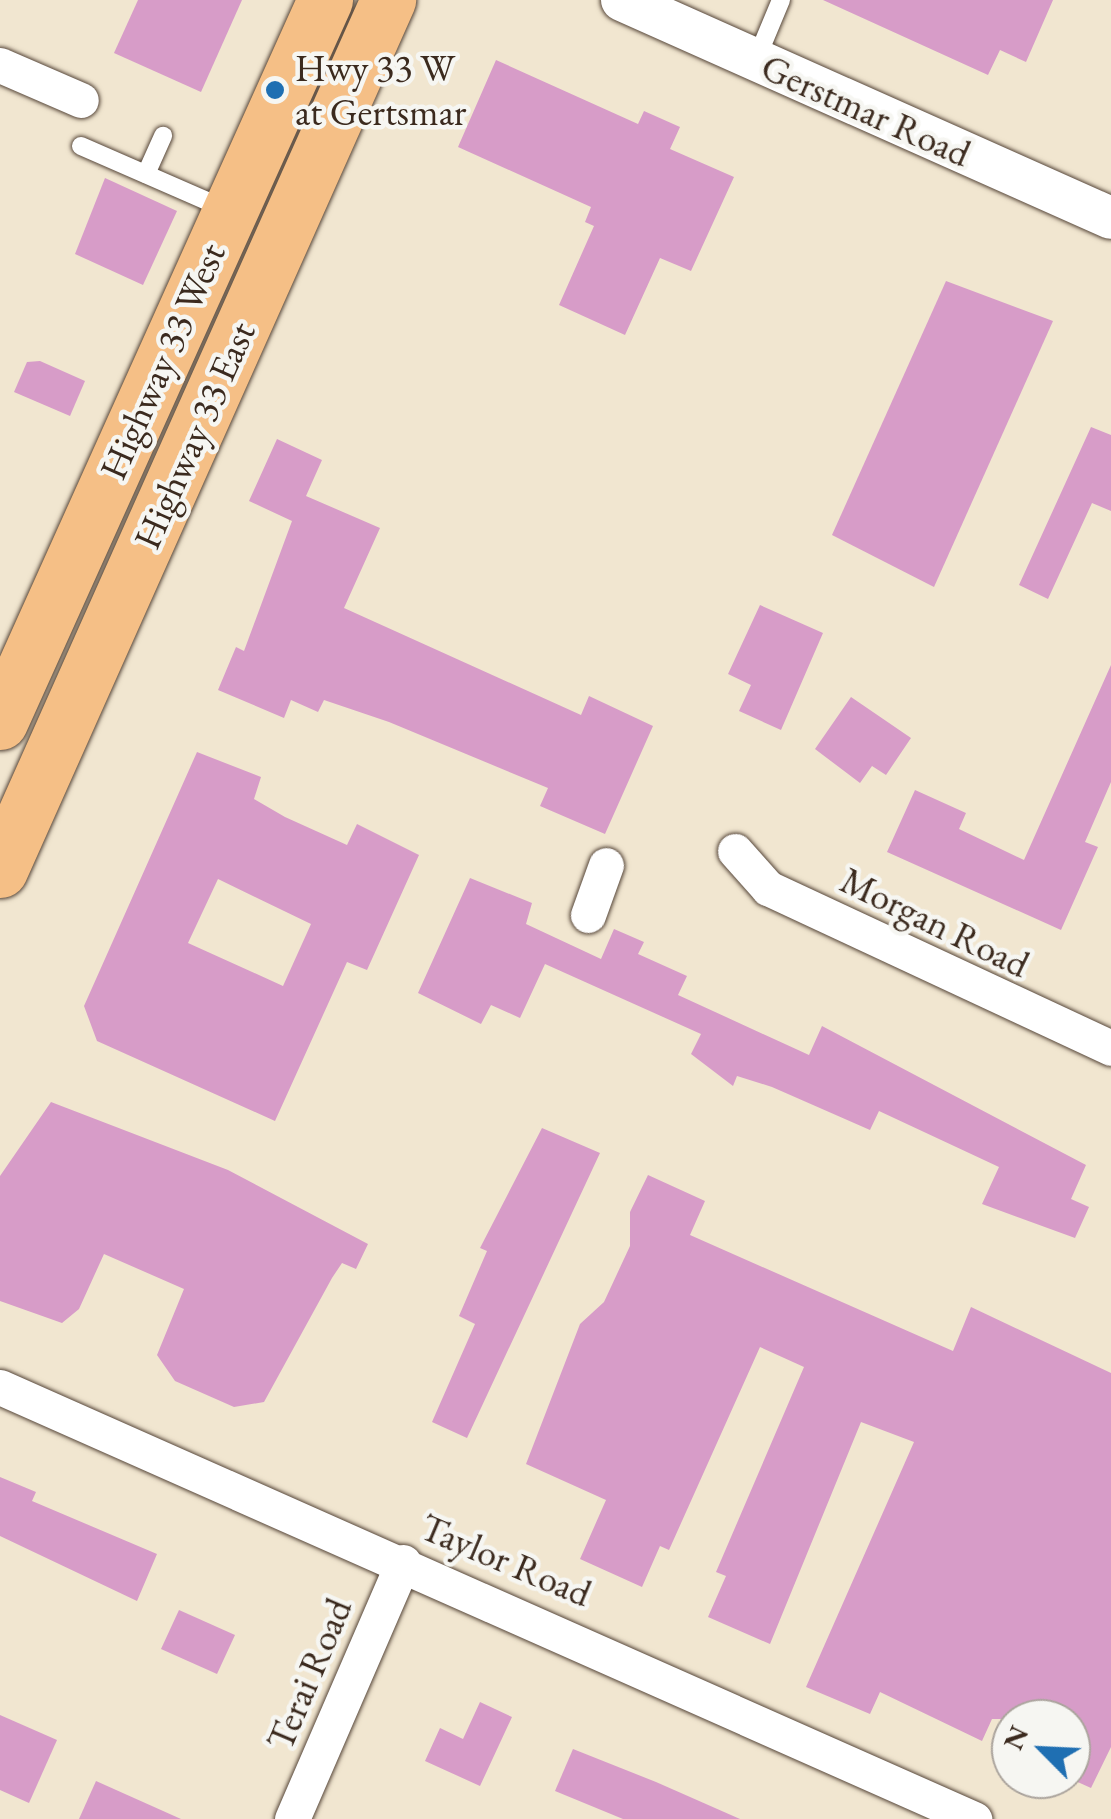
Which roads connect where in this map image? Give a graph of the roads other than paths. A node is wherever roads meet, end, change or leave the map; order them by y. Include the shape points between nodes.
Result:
1 (324, 0) edge
2 (388, 0) edge
3 (622, 0) edge
4 (781, 0) edge
5 (756, 60) junction
6 (0, 65) edge
7 (81, 100) dead end
8 (163, 136) dead end
9 (82, 146) dead end
10 (146, 174) junction
11 (230, 211) junction
12 (1111, 218) edge
13 (0, 722) edge
14 (734, 851) dead end
15 (606, 865) dead end
16 (0, 870) edge
17 (588, 915) dead end
18 (1111, 1048) edge
19 (0, 1388) edge
20 (403, 1562) junction
21 (292, 1819) edge
22 (974, 1819) edge

1 - 11 main road, Highway 33 West
2 - 16 main road, Highway 33 East
3 - 5 street, Gerstmar Road
4 - 5 lane
5 - 12 street, Gerstmar Road
6 - 7 street
8 - 10 lane
9 - 10 lane
10 - 11 lane
11 - 13 main road, Highway 33 West
14 - 18 street, Morgan Road via 768,888
15 - 17 street
19 - 20 street, Taylor Road
20 - 21 street, Terai Road
20 - 22 street, Taylor Road

